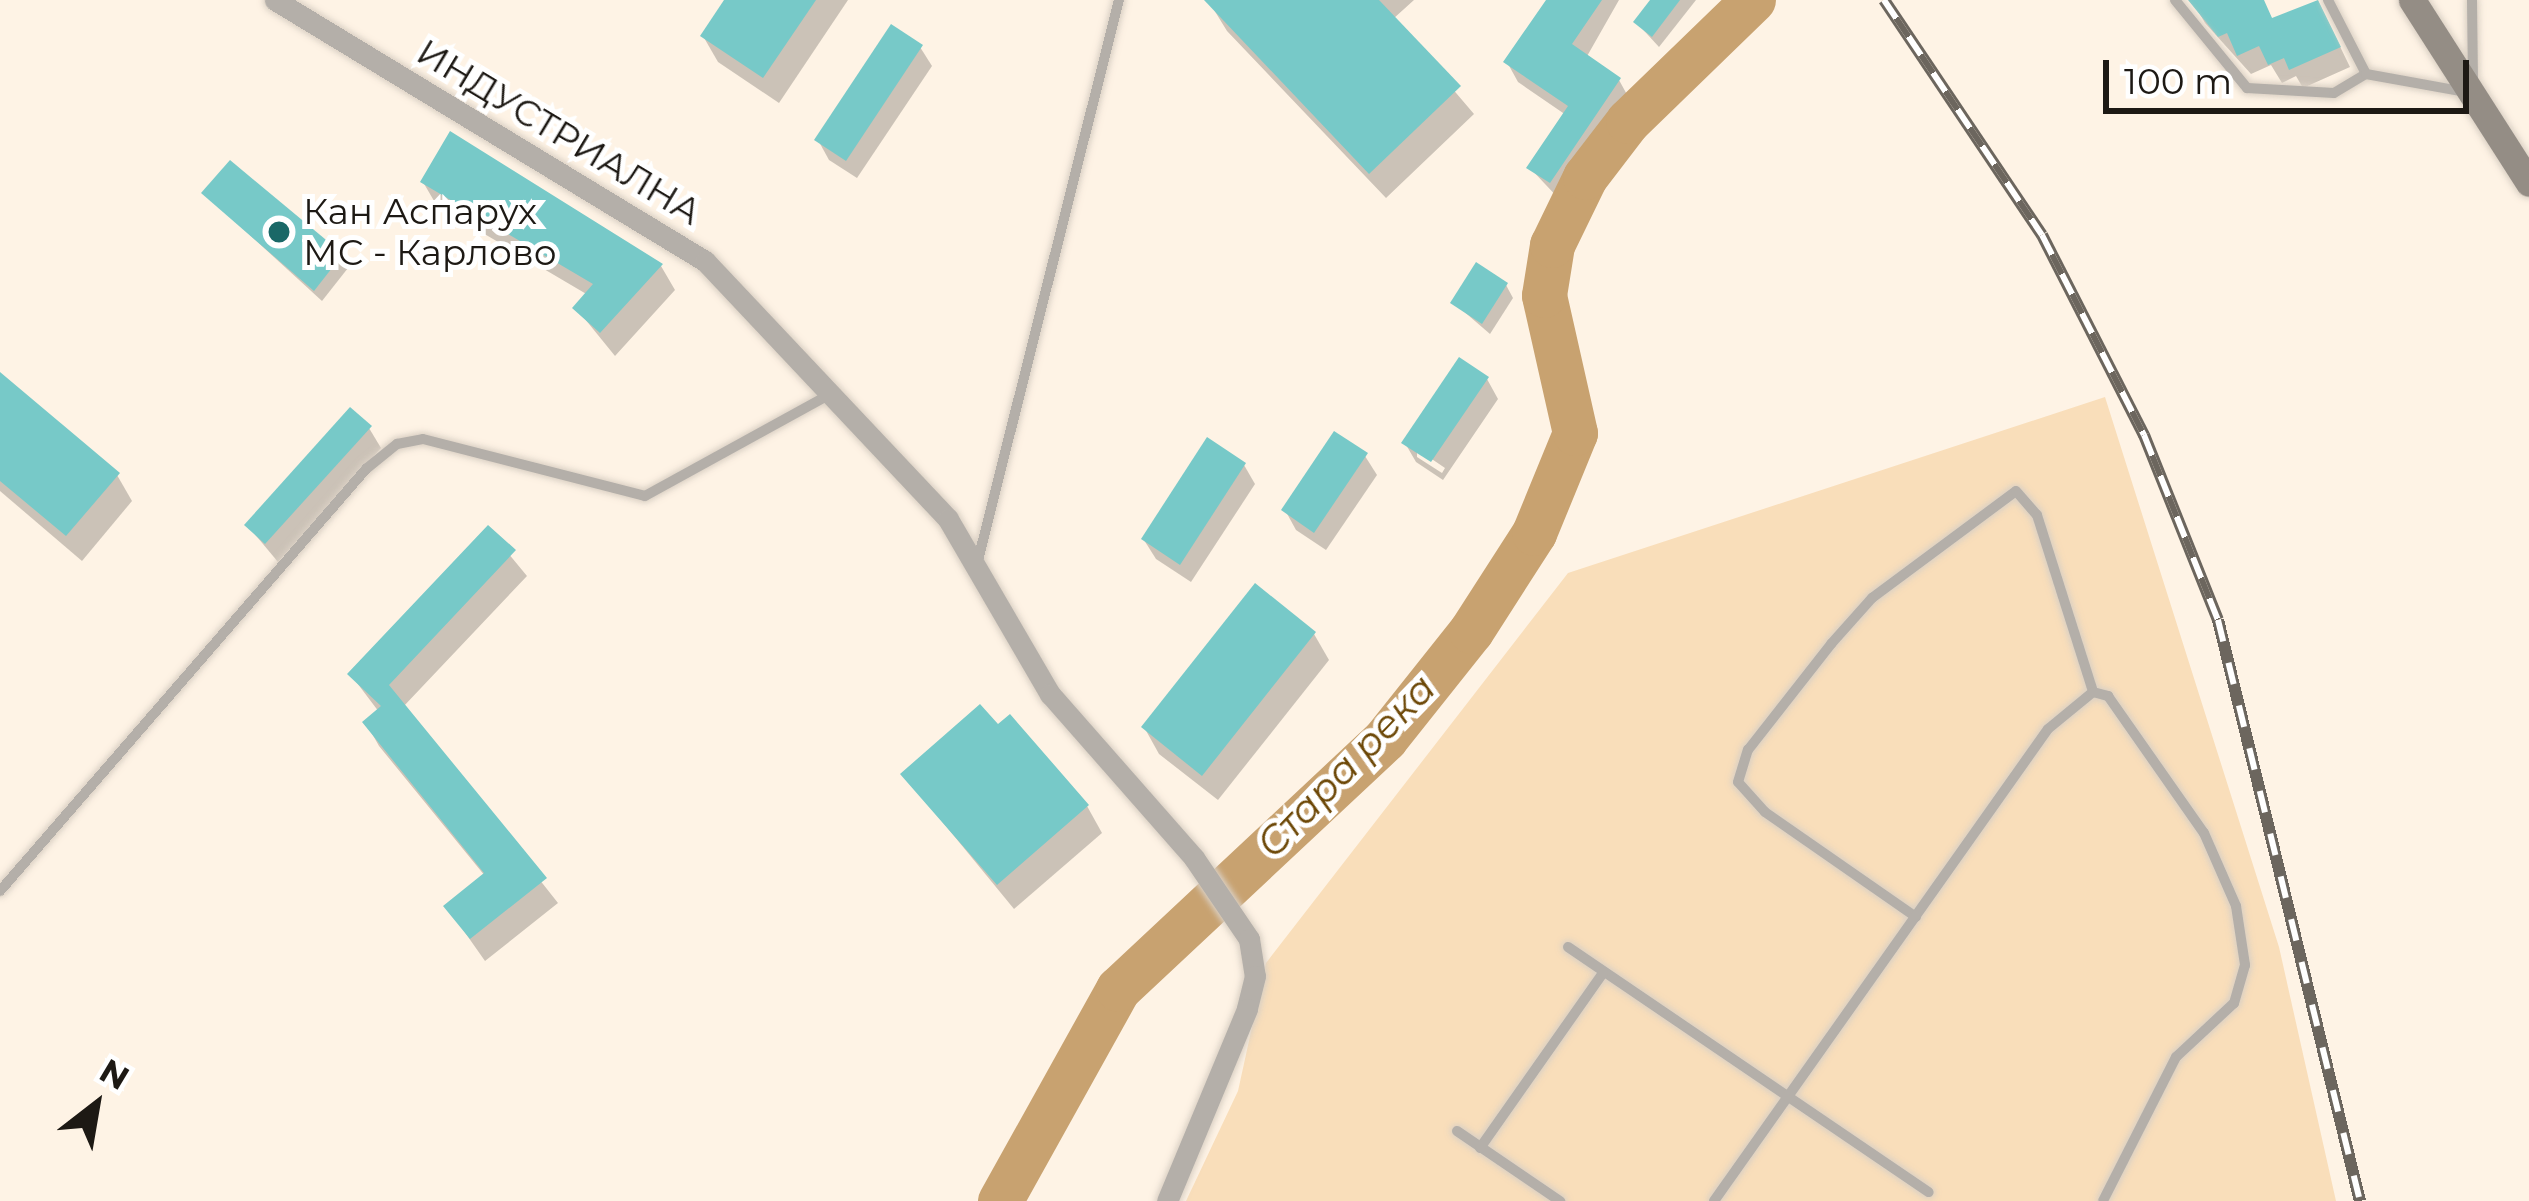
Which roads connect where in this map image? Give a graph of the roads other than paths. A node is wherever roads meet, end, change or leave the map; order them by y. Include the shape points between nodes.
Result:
1 (275, 0) edge
2 (1119, 0) edge
3 (2175, 0) edge
4 (2328, 0) edge
5 (2411, 0) edge
6 (2472, 0) edge
7 (2366, 74) junction
8 (2473, 93) junction
9 (2518, 145) edge
10 (2529, 183) edge
11 (829, 395) junction
12 (977, 563) junction
13 (2093, 692) junction
14 (0, 891) edge
15 (1916, 916) junction
16 (1568, 946) dead end
17 (1603, 973) junction
18 (1789, 1099) junction
19 (1457, 1131) dead end
20 (1480, 1148) junction
21 (1929, 1192) dead end
22 (1167, 1201) edge
23 (1560, 1201) edge
24 (1714, 1201) edge
25 (2103, 1201) edge

1 - 11 street, ИНДУСТРИАЛНА via 705,261
2 - 12 lane
3 - 7 lane via 2247,88 2334,93
4 - 7 lane
5 - 8 main road
6 - 8 lane
7 - 8 lane
8 - 9 main road
9 - 10 main road
11 - 12 street, ИНДУСТРИАЛНА via 948,519
11 - 14 lane via 645,496 423,440 397,445 366,469
12 - 22 street, ИНДУСТРИАЛНА via 1012,639 1050,694 1237,914 1255,976 1247,1009
13 - 15 lane via 2048,729
13 - 15 lane via 2037,515 2016,490 1872,598 1831,644 1748,750 1738,782 1765,812
13 - 25 lane via 2108,696 2204,833 2236,906 2245,965 2240,995 2176,1057
15 - 18 lane
16 - 17 lane
17 - 18 lane
17 - 20 lane
18 - 21 lane
18 - 24 lane
19 - 20 lane
20 - 23 lane

